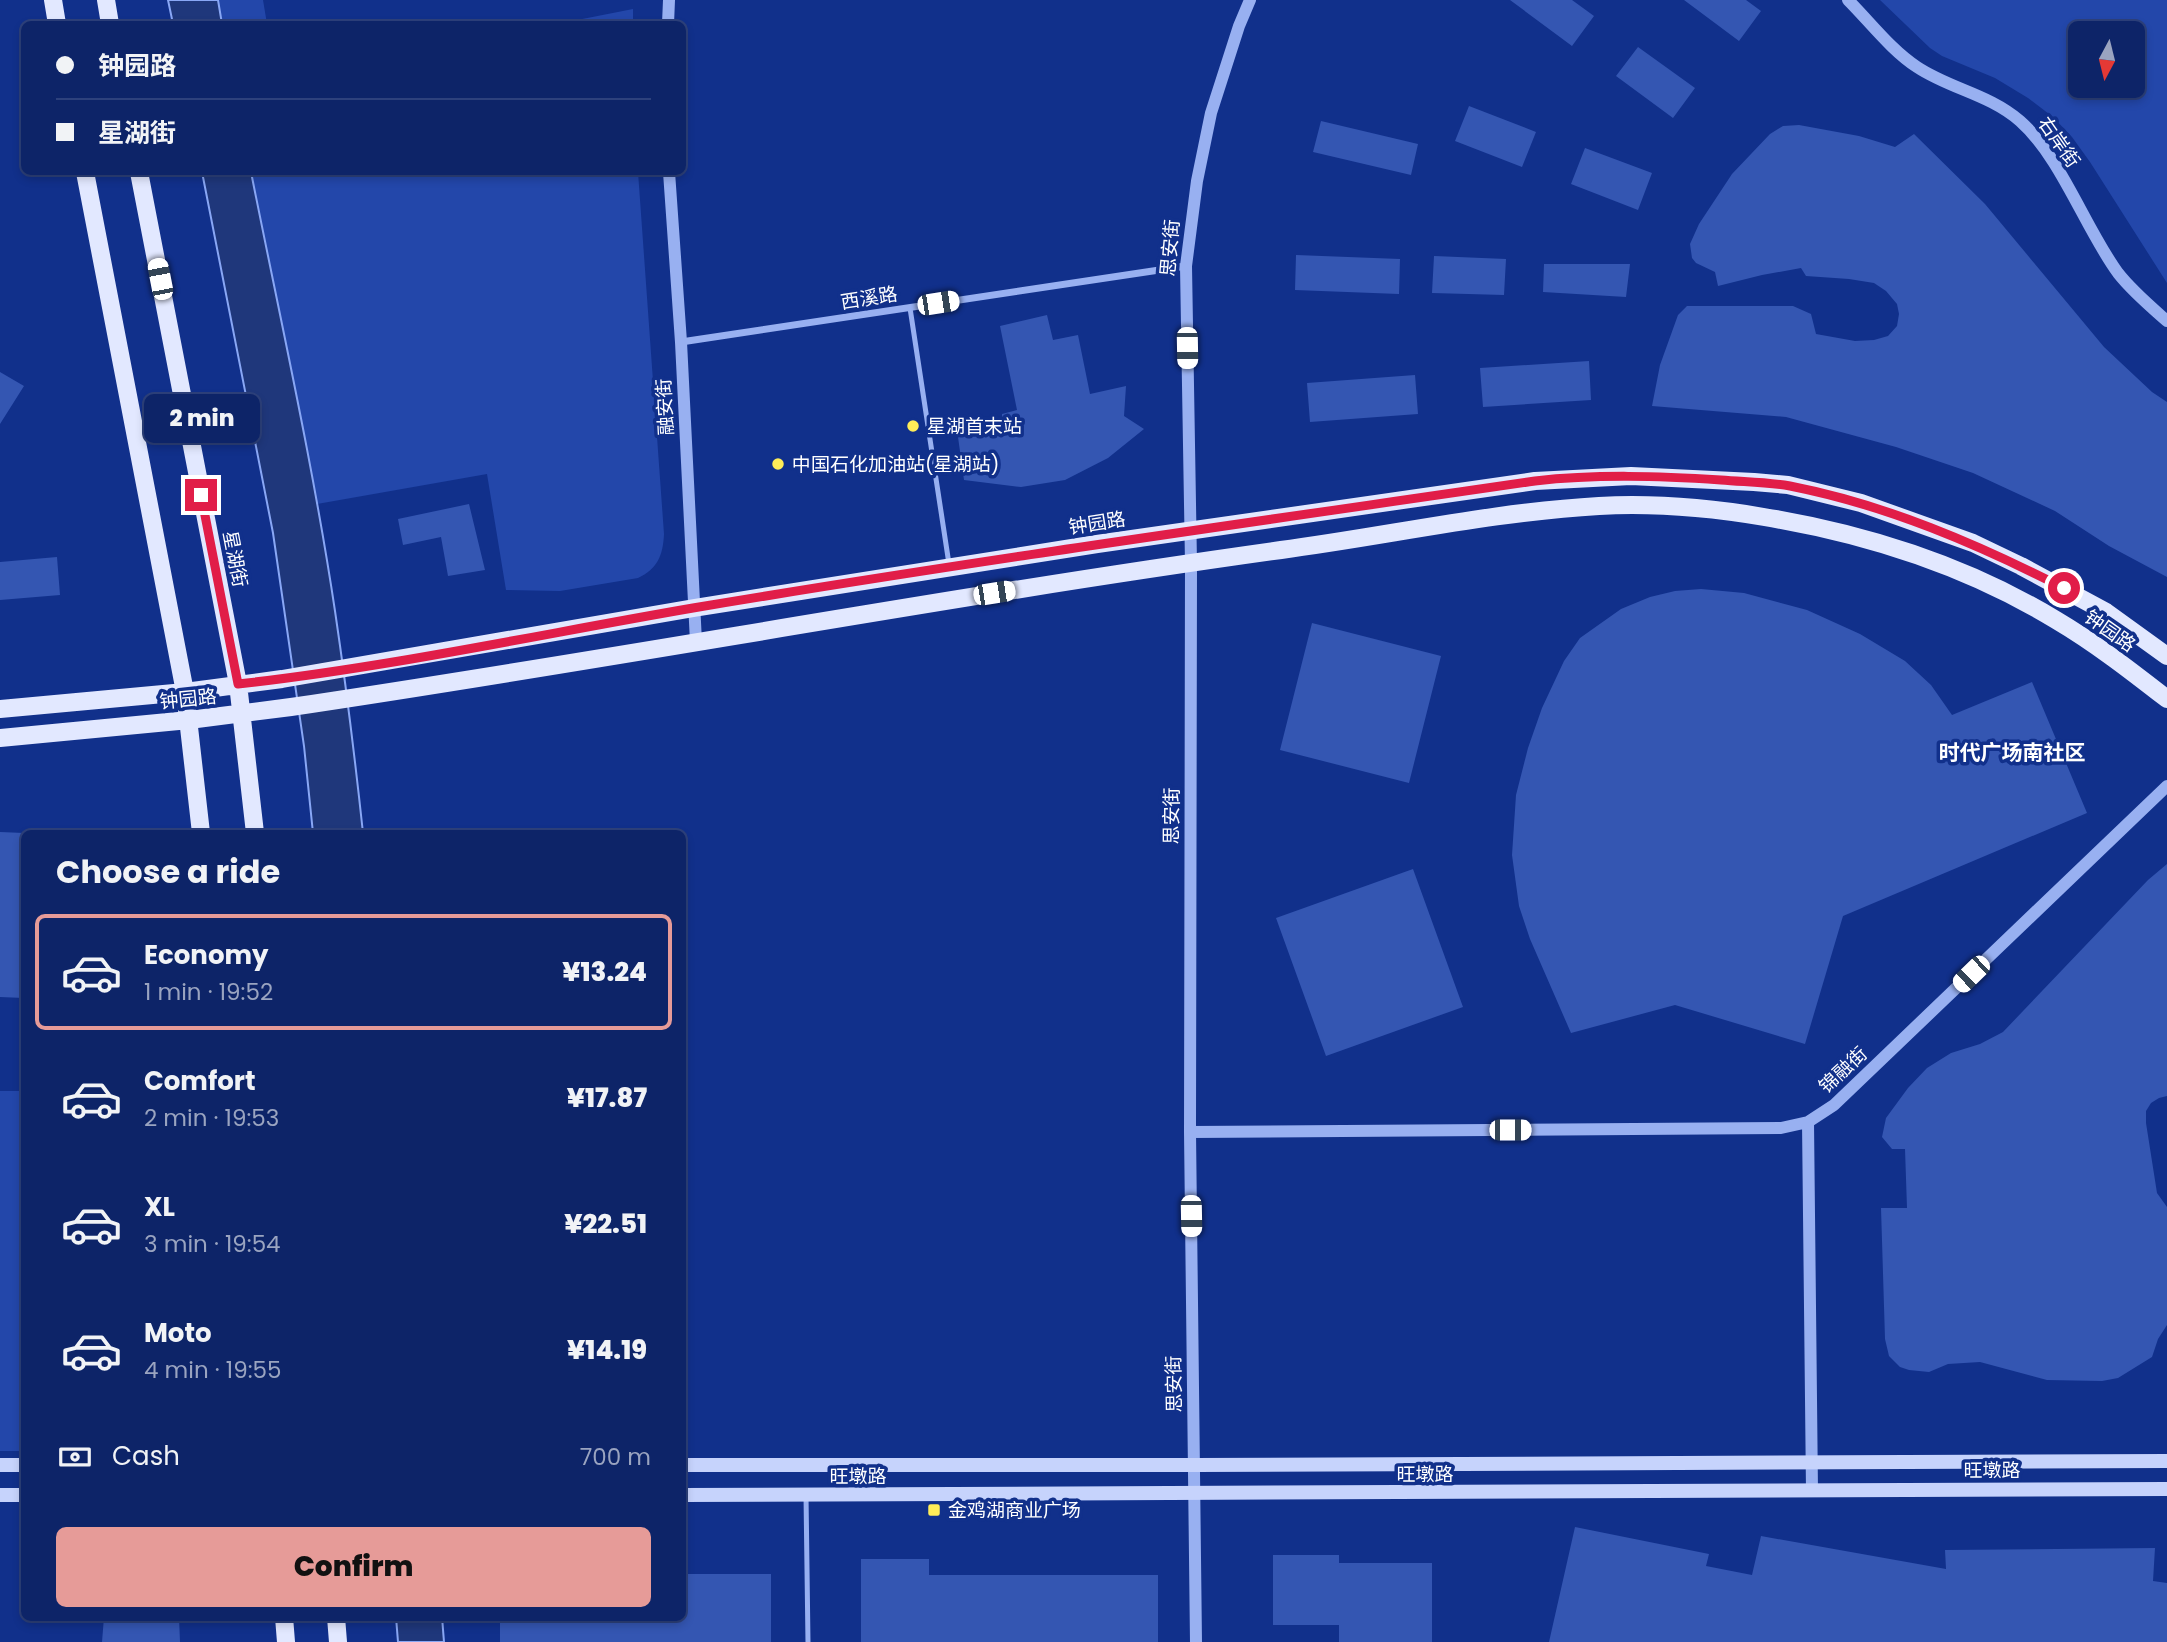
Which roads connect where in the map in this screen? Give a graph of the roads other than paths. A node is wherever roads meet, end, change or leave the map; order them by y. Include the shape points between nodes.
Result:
1 (53, 0) edge
2 (106, 0) edge
3 (669, 0) edge
4 (1251, 0) edge
5 (1848, 0) edge
6 (56, 21) edge
7 (110, 21) edge
8 (668, 21) edge
9 (86, 175) edge
10 (140, 175) edge
11 (668, 175) edge
12 (1186, 266) junction
13 (910, 308) junction
14 (2167, 321) edge
15 (681, 342) junction
16 (1189, 530) junction
17 (1191, 563) junction
18 (949, 567) junction
19 (694, 608) junction
20 (696, 642) junction
21 (2167, 656) edge
22 (238, 684) junction
23 (185, 692) junction
24 (2167, 699) edge
25 (0, 709) edge
26 (242, 714) junction
27 (189, 720) junction
28 (0, 738) edge
29 (2167, 786) edge
30 (201, 830) edge
31 (255, 830) edge
32 (1808, 1122) junction
33 (1190, 1132) junction
34 (2167, 1461) edge
35 (1812, 1463) junction
36 (0, 1465) edge
37 (21, 1465) edge
38 (686, 1465) edge
39 (1195, 1465) junction
40 (2167, 1489) edge
41 (1812, 1491) junction
42 (1194, 1494) junction
43 (0, 1495) edge
44 (21, 1495) edge
45 (686, 1495) edge
46 (806, 1495) junction
47 (284, 1621) edge
48 (335, 1621) edge
49 (286, 1642) edge
50 (338, 1642) edge
51 (808, 1642) edge
52 (1196, 1642) edge

1 - 6 main road
2 - 7 main road
3 - 8 street
4 - 12 street, 思安街 via 1238,26 1211,114
5 - 14 street, 右岸街 via 1915,66 1991,100 2020,121 2039,141 2117,272
9 - 23 main road
10 - 22 main road, 星湖街
11 - 15 street, 融安街
12 - 13 street, 西溪路
12 - 16 street, 思安街
13 - 15 street, 西溪路
13 - 18 lane
15 - 19 street, 融安街
16 - 17 street, 思安街
16 - 18 main road, 钟园路
16 - 21 main road, 钟园路 via 1567,478 1674,477 1788,485 1861,503 1973,544 2095,606
17 - 20 main road, 钟园路
17 - 24 main road, 钟园路 via 1569,508 1649,506 1760,516 1865,539 1979,579 2056,620
17 - 33 street, 思安街
18 - 19 main road, 钟园路
19 - 20 street, 融安街
19 - 22 main road, 钟园路
20 - 26 main road, 钟园路
22 - 23 main road, 钟园路
22 - 26 main road, 星湖街
23 - 25 main road, 钟园路
23 - 27 main road
26 - 27 main road, 钟园路
26 - 31 main road, 星湖街
27 - 28 main road, 钟园路
27 - 30 main road
29 - 32 street, 锦融街 via 1834,1105
32 - 33 street via 1781,1128
32 - 35 street
33 - 39 street, 思安街
34 - 35 main road, 旺墩路
35 - 39 main road, 旺墩路
35 - 41 street
36 - 37 main road
38 - 39 main road, 旺墩路
39 - 42 street, 思安街
40 - 41 main road, 旺墩路
41 - 42 main road, 旺墩路
42 - 46 main road, 旺墩路
42 - 52 street, 思安街
43 - 44 main road
45 - 46 main road, 旺墩路
46 - 51 lane
47 - 49 main road
48 - 50 main road

